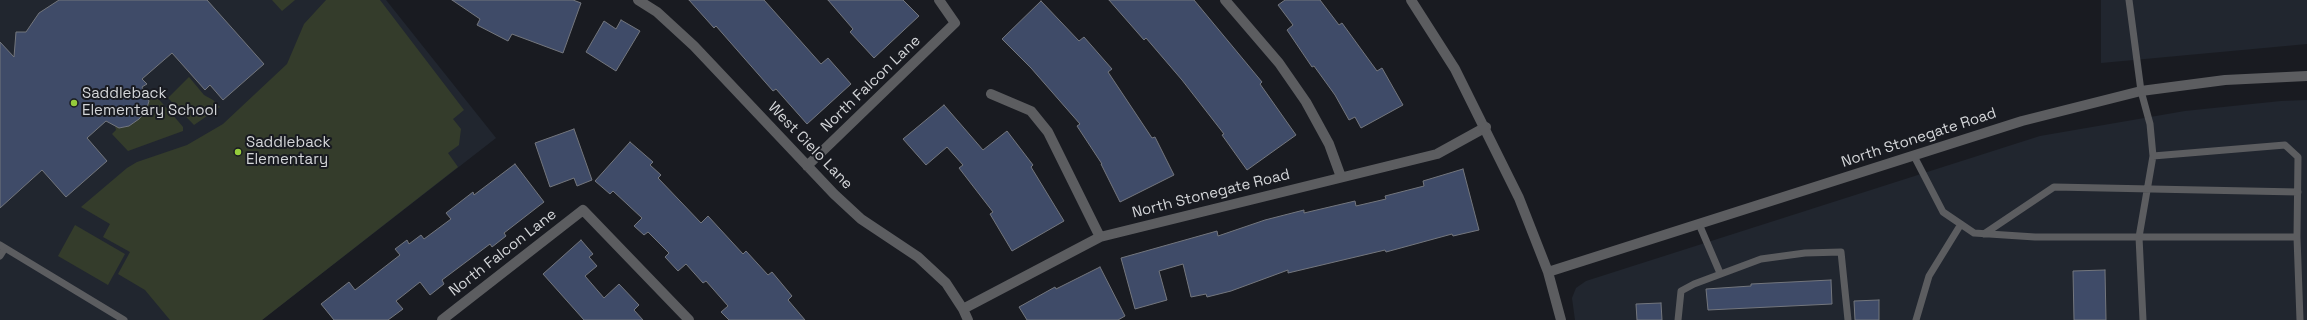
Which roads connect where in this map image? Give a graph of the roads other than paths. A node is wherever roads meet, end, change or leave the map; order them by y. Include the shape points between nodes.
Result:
1 (638, 0) edge
2 (939, 0) edge
3 (1225, 0) edge
4 (1411, 0) edge
5 (2128, 0) edge
6 (2307, 76) edge
7 (2141, 91) junction
8 (991, 94) dead end
9 (1486, 127) junction
10 (1914, 156) junction
11 (2153, 156) junction
12 (807, 166) junction
13 (1341, 177) junction
14 (2146, 190) junction
15 (2298, 192) junction
16 (1699, 224) junction
17 (1961, 224) junction
18 (1984, 234) junction
19 (1100, 237) junction
20 (2138, 237) junction
21 (2297, 237) junction
22 (2, 247) edge
23 (0, 256) edge
24 (1548, 272) junction
25 (1720, 273) junction
26 (963, 308) junction
27 (124, 320) edge
28 (442, 320) edge
29 (689, 320) edge
30 (968, 320) edge
31 (1561, 320) edge
32 (1678, 320) edge
33 (1848, 320) edge
34 (1916, 320) edge
35 (2143, 320) edge
36 (2300, 320) edge

1 - 12 street, West Cielo Lane via 657,12 694,46
2 - 12 street, North Falcon Lane via 955,23
3 - 13 street via 1279,63 1306,102 1329,144
4 - 9 street via 1455,69
5 - 7 lane
6 - 7 street, North Stonegate Road via 2224,80
7 - 10 street, North Stonegate Road via 2022,121
7 - 11 lane via 2150,124
8 - 19 street via 1031,111 1048,132
9 - 13 street, North Stonegate Road via 1437,154
9 - 24 street via 1519,198
10 - 16 street, North Stonegate Road
10 - 17 lane via 1944,212
11 - 14 lane
11 - 15 lane via 2285,145 2298,157
12 - 26 street, West Cielo Lane via 861,219 918,257 946,283
13 - 19 street, North Stonegate Road
14 - 15 lane
14 - 18 lane via 2054,187
14 - 20 lane
15 - 21 lane
16 - 24 street, North Stonegate Road
16 - 25 lane
17 - 18 lane via 1974,233
17 - 34 lane via 1930,276
18 - 20 lane via 2035,237
19 - 26 street, North Stonegate Road
20 - 21 lane
20 - 35 lane
21 - 36 lane
22 - 23 lane
22 - 27 lane
24 - 31 street
25 - 32 lane via 1681,291
25 - 33 lane via 1761,259 1804,253 1841,252
26 - 30 street
28 - 29 street, North Falcon Lane via 583,210

